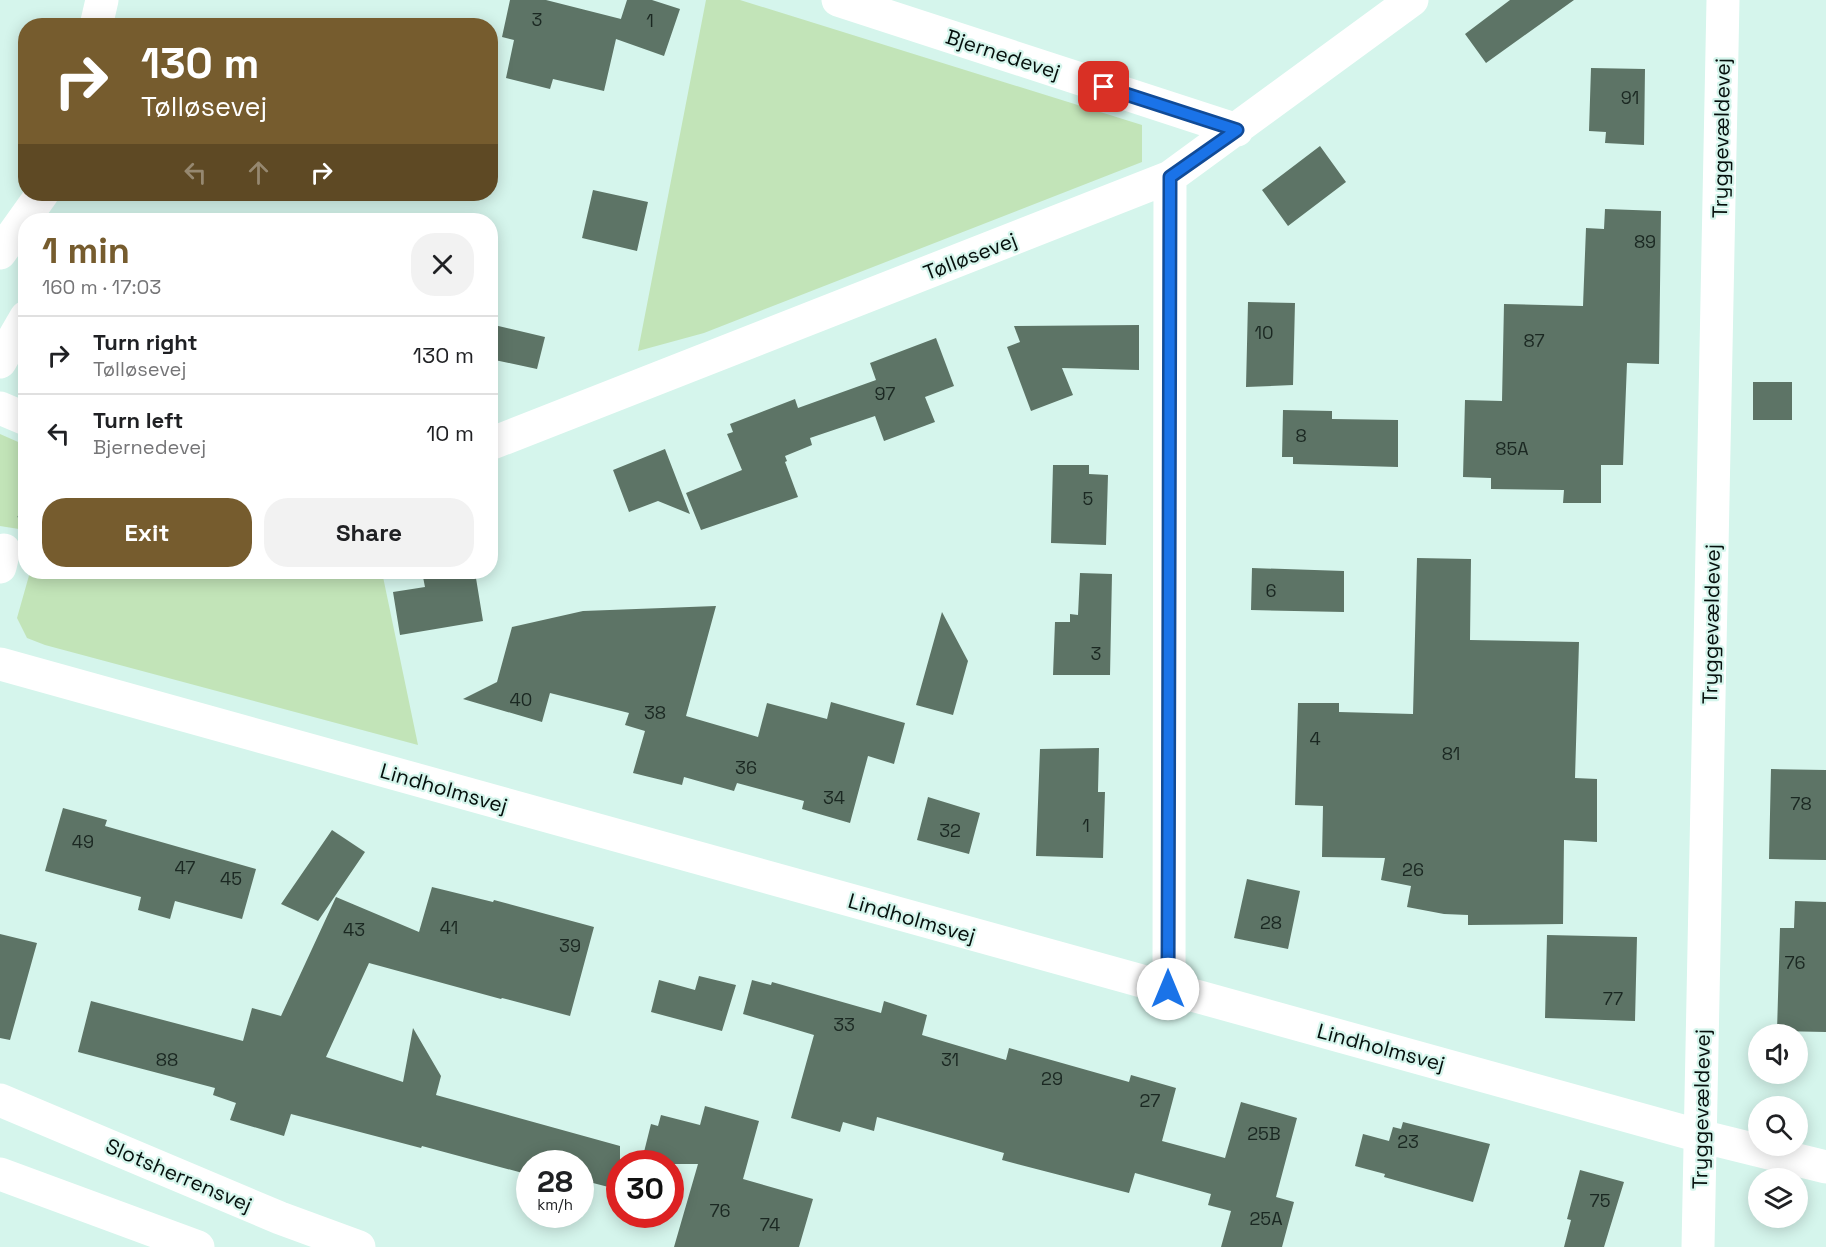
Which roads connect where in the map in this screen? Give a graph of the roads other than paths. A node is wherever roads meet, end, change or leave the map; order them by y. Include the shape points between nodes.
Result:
1 (102, 0) edge
2 (837, 0) edge
3 (1412, 0) edge
4 (1723, 0) edge
5 (98, 18) edge
6 (1237, 130) junction
7 (1170, 177) junction
8 (18, 228) edge
9 (0, 253) edge
10 (18, 331) edge
11 (0, 362) edge
12 (0, 408) edge
13 (18, 416) edge
14 (498, 441) edge
15 (0, 664) edge
16 (1168, 989) junction
17 (0, 1100) edge
18 (1700, 1136) junction
19 (1826, 1167) edge
20 (0, 1174) edge
21 (198, 1247) edge
22 (359, 1247) edge
23 (1698, 1247) edge

1 - 5 street
2 - 6 street, Bjernedevej
3 - 6 street, Tølløsevej
4 - 18 street, Tryggevældevej
6 - 7 street, Tølløsevej
7 - 14 street, Tølløsevej
7 - 16 street
8 - 9 street
10 - 11 street
12 - 13 street
15 - 16 street, Lindholmsvej
16 - 18 street, Lindholmsvej
17 - 22 street, Slotsherrensvej via 280,1218
18 - 19 street, Lindholmsvej
18 - 23 street, Tryggevældevej
20 - 21 street

